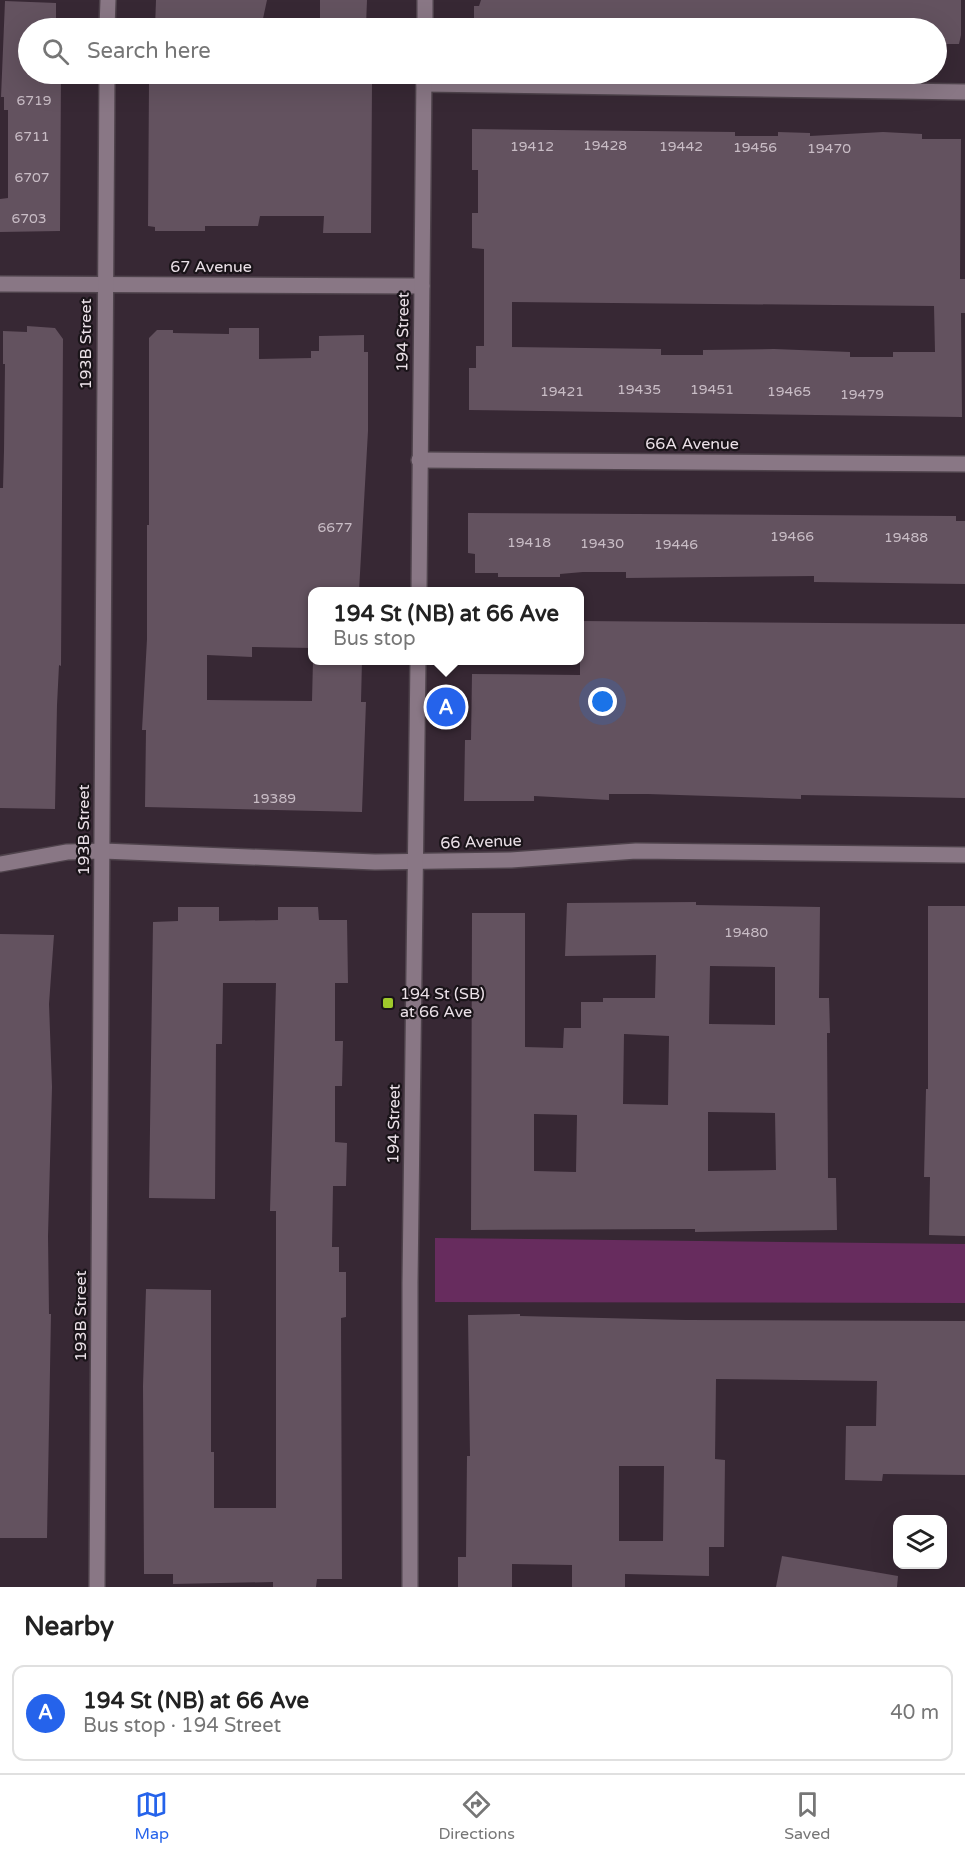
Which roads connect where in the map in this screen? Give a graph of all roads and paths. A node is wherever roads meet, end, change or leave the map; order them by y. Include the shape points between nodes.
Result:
1 (108, 0) edge
2 (425, 0) edge
3 (107, 18) edge
4 (424, 18) edge
5 (107, 84) edge
6 (424, 84) edge
7 (632, 84) edge
8 (965, 92) edge
9 (0, 284) edge
10 (105, 285) junction
11 (422, 286) junction
12 (419, 460) junction
13 (965, 464) edge
14 (419, 587) edge
15 (418, 665) edge
16 (102, 851) junction
17 (965, 855) edge
18 (415, 862) junction
19 (0, 864) edge
20 (97, 1587) edge
21 (410, 1587) edge

1 - 3 street
2 - 4 street
5 - 10 street, 193B Street
6 - 11 street, 194 Street
7 - 8 street
9 - 10 street, 67 Avenue
10 - 11 street, 67 Avenue
10 - 16 street, 193B Street
11 - 12 street, 194 Street
12 - 13 street, 66A Avenue
12 - 14 street, 194 Street
15 - 18 street, 194 Street
16 - 18 street, 66 Avenue
16 - 19 street, 66 Avenue via 67,852
16 - 20 street, 193B Street
17 - 18 street, 66 Avenue via 636,851
18 - 21 street, 194 Street

